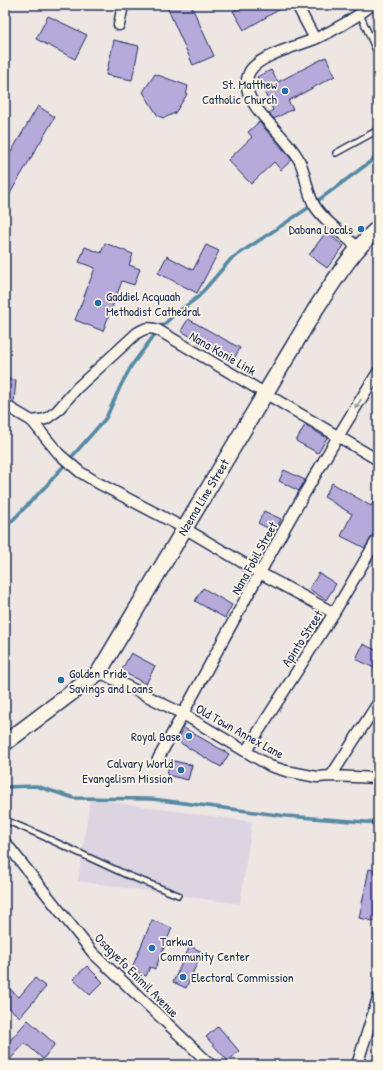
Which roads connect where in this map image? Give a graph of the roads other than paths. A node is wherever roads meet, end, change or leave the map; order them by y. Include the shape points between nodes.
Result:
1 (123, 5) edge
2 (297, 5) edge
3 (372, 5) edge
4 (360, 14) junction
5 (119, 25) dead end
6 (315, 39) junction
7 (378, 55) edge
8 (378, 130) edge
9 (336, 153) dead end
10 (378, 228) edge
11 (358, 248) junction
12 (378, 372) edge
13 (265, 393) junction
14 (5, 408) edge
15 (32, 421) junction
16 (338, 436) junction
17 (378, 460) edge
18 (184, 528) junction
19 (378, 538) edge
20 (260, 573) junction
21 (334, 613) junction
22 (99, 672) junction
23 (378, 703) edge
24 (183, 714) junction
25 (5, 743) edge
26 (246, 751) junction
27 (158, 759) dead end
28 (331, 776) junction
29 (378, 778) edge
30 (5, 820) edge
31 (5, 842) edge
32 (178, 895) dead end
33 (378, 998) edge
34 (211, 1065) edge
35 (356, 1065) edge

1 - 5 street
2 - 6 street
3 - 4 street
4 - 6 street
4 - 7 lane
6 - 11 street via 262,61 251,70 247,88 259,110 298,158 315,207
8 - 9 lane
10 - 11 street, Nzema Line Street
11 - 13 street, Nzema Line Street via 319,304
12 -> 16 street, Nana Fobil Street
13 - 15 street, Nana Konie Link via 158,330 145,328 77,388 57,411 46,419
13 - 16 street, Nana Konie Link
13 - 18 street, Nzema Line Street
14 - 15 street via 10,408
15 - 18 street via 59,454 80,472
16 - 17 street, Nana Konie Link
16 - 20 street, Nana Fobil Street
18 - 20 street
18 - 22 street, Nzema Line Street
19 - 21 street, Apinto Street
20 - 21 street
20 - 24 street, Nana Fobil Street
21 - 26 street, Apinto Street
22 - 24 street, Old Town Annex Lane
22 - 25 street, Nzema Line Street
23 - 28 street
24 - 26 street, Old Town Annex Lane
24 - 27 street, Nana Fobil Street
26 - 28 street, Old Town Annex Lane via 270,766 286,771 318,777
28 - 29 street, Old Town Annex Lane
30 - 32 lane
31 - 34 street, Osagyefo Enimil Avenue via 93,953
33 - 35 street

